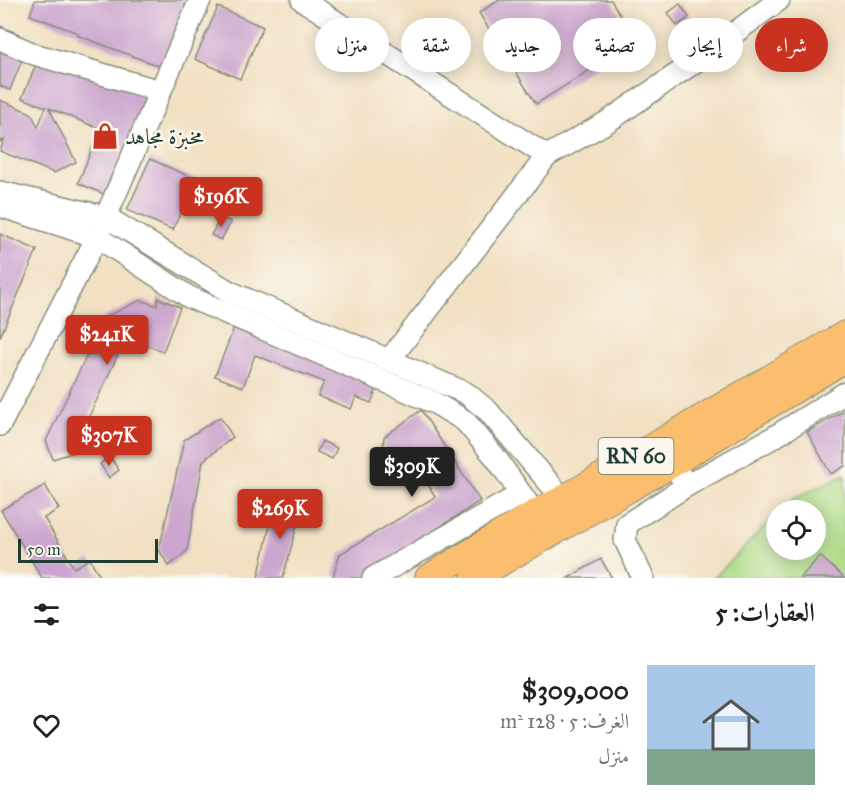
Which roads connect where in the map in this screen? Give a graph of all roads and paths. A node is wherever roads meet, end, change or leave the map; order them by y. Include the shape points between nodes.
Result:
1 (200, 0) edge
2 (302, 0) edge
3 (769, 3) edge
4 (0, 39) edge
5 (160, 91) junction
6 (547, 156) junction
7 (0, 192) edge
8 (0, 206) edge
9 (106, 217) junction
10 (97, 237) junction
11 (845, 334) edge
12 (390, 359) junction
13 (845, 359) edge
14 (845, 393) edge
15 (0, 425) edge
16 (672, 464) junction
17 (688, 485) junction
18 (528, 504) junction
19 (569, 510) junction
20 (550, 534) junction
21 (373, 578) edge
22 (428, 578) edge
23 (474, 578) edge
24 (643, 578) edge

1 - 5 street
2 - 6 street
3 - 6 street via 702,57 607,122
4 - 5 street via 34,54
5 - 9 street
6 - 12 street
7 - 9 street
8 - 10 street
9 - 10 street
9 - 12 street via 230,292
10 - 15 street
10 - 18 street via 189,297 453,413 465,421 496,458
11 - 19 main road, RN 60
12 - 19 street via 466,393 488,411
13 - 16 main road, RN 60
14 - 17 street
16 - 17 street
16 - 19 main road, RN 60
17 - 24 street via 627,524 625,540
18 - 19 main road, RN 60
18 - 20 street
18 - 21 street
18 - 22 main road, RN 60
19 - 20 main road, RN 60
20 - 23 main road, RN 60

